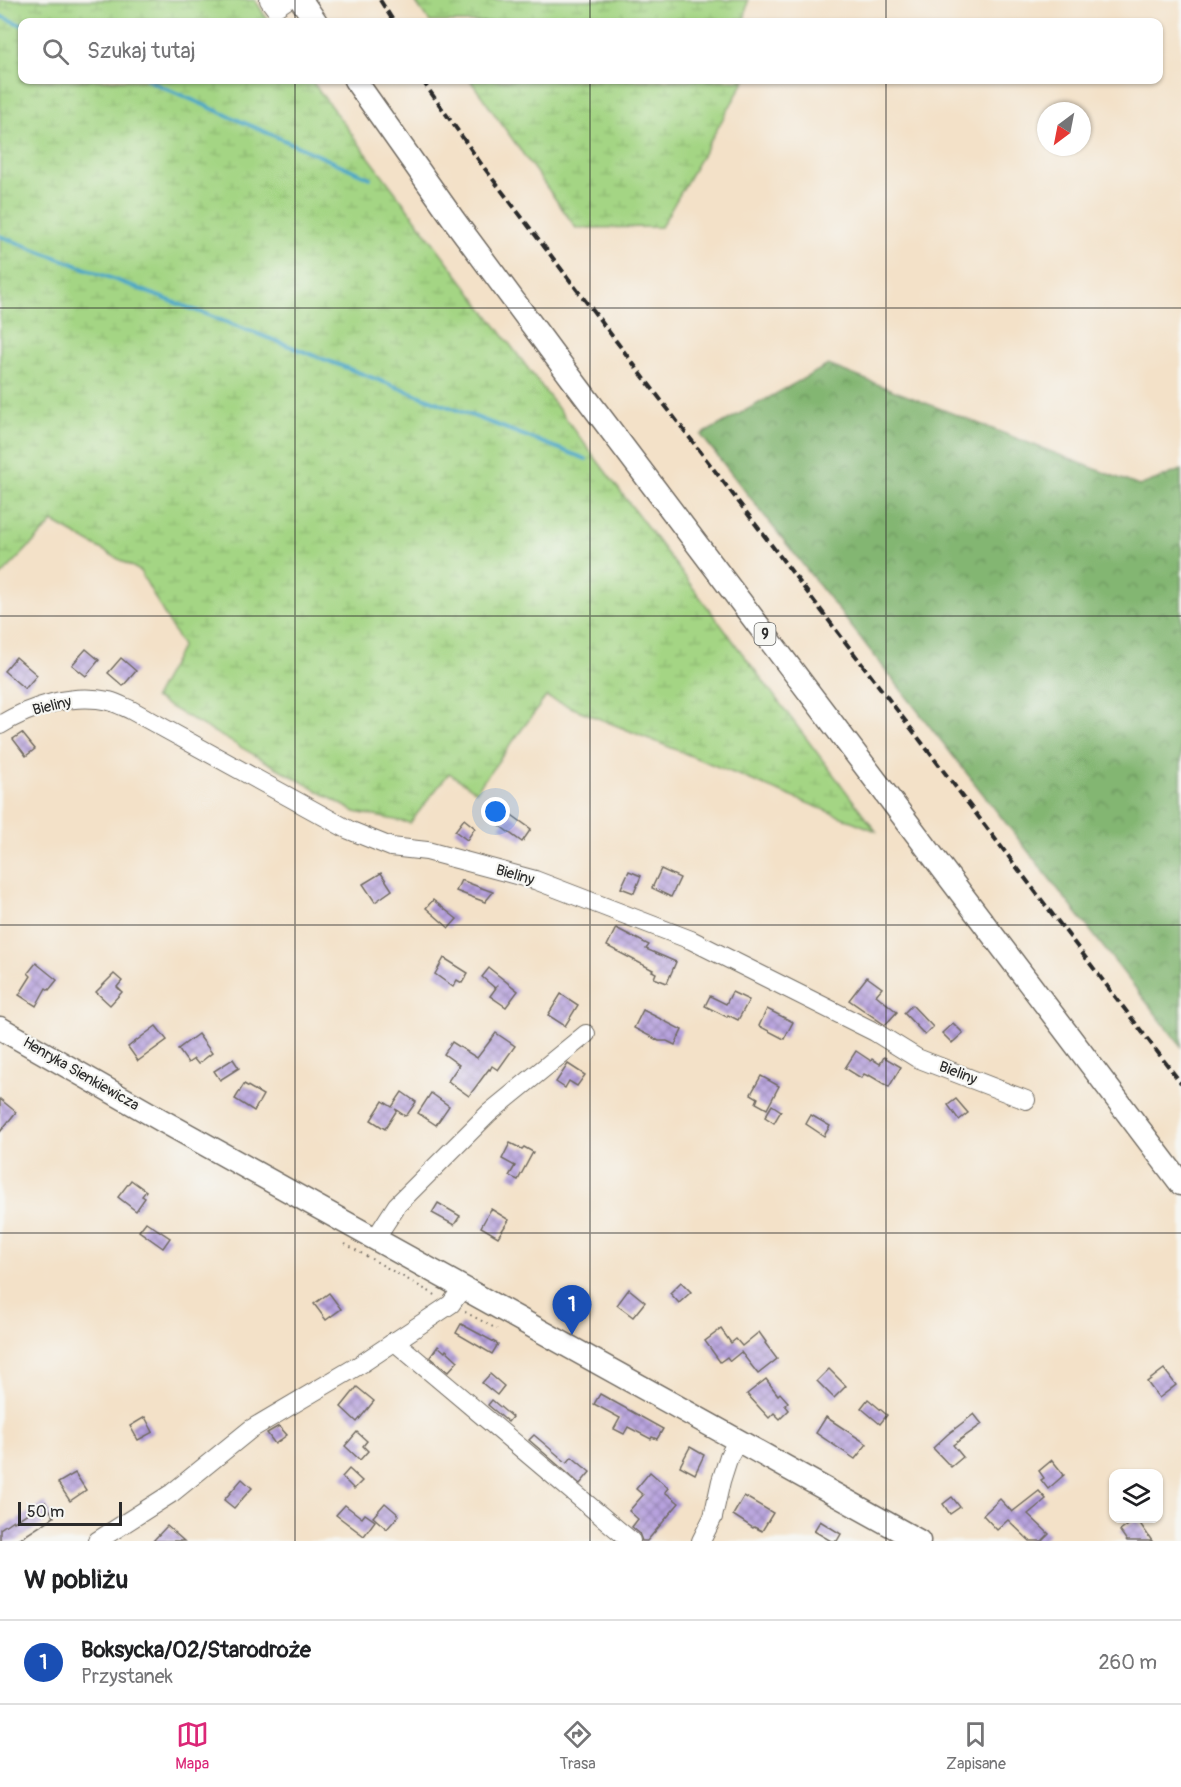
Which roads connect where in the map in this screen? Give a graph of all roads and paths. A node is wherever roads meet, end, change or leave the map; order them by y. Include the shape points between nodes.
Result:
1 (269, 0) edge
2 (287, 0) edge
3 (301, 0) edge
4 (313, 18) edge
5 (358, 84) edge
6 (0, 725) edge
7 (0, 1028) edge
8 (586, 1034) dead end
9 (1026, 1100) dead end
10 (1181, 1184) edge
11 (375, 1239) junction
12 (463, 1287) junction
13 (394, 1341) junction
14 (738, 1440) junction
15 (97, 1541) edge
16 (632, 1541) edge
17 (701, 1541) edge
18 (919, 1541) edge

1 - 2 street via 275,8
3 - 4 main road
5 - 10 main road, 9 via 572,379
6 - 9 street, Bieliny via 49,704 69,700 111,701 349,830 391,847 427,851 535,880 691,940 875,1032 917,1058
7 - 11 main road, Henryka Sienkiewicza
8 - 11 street via 489,1113 398,1205
11 - 12 main road, Henryka Sienkiewicza
12 - 13 street via 451,1304
12 - 14 main road, Henryka Sienkiewicza
13 - 15 street via 251,1430 172,1493
13 - 16 street
14 - 17 street via 721,1480 713,1517
14 - 18 main road, Henryka Sienkiewicza

